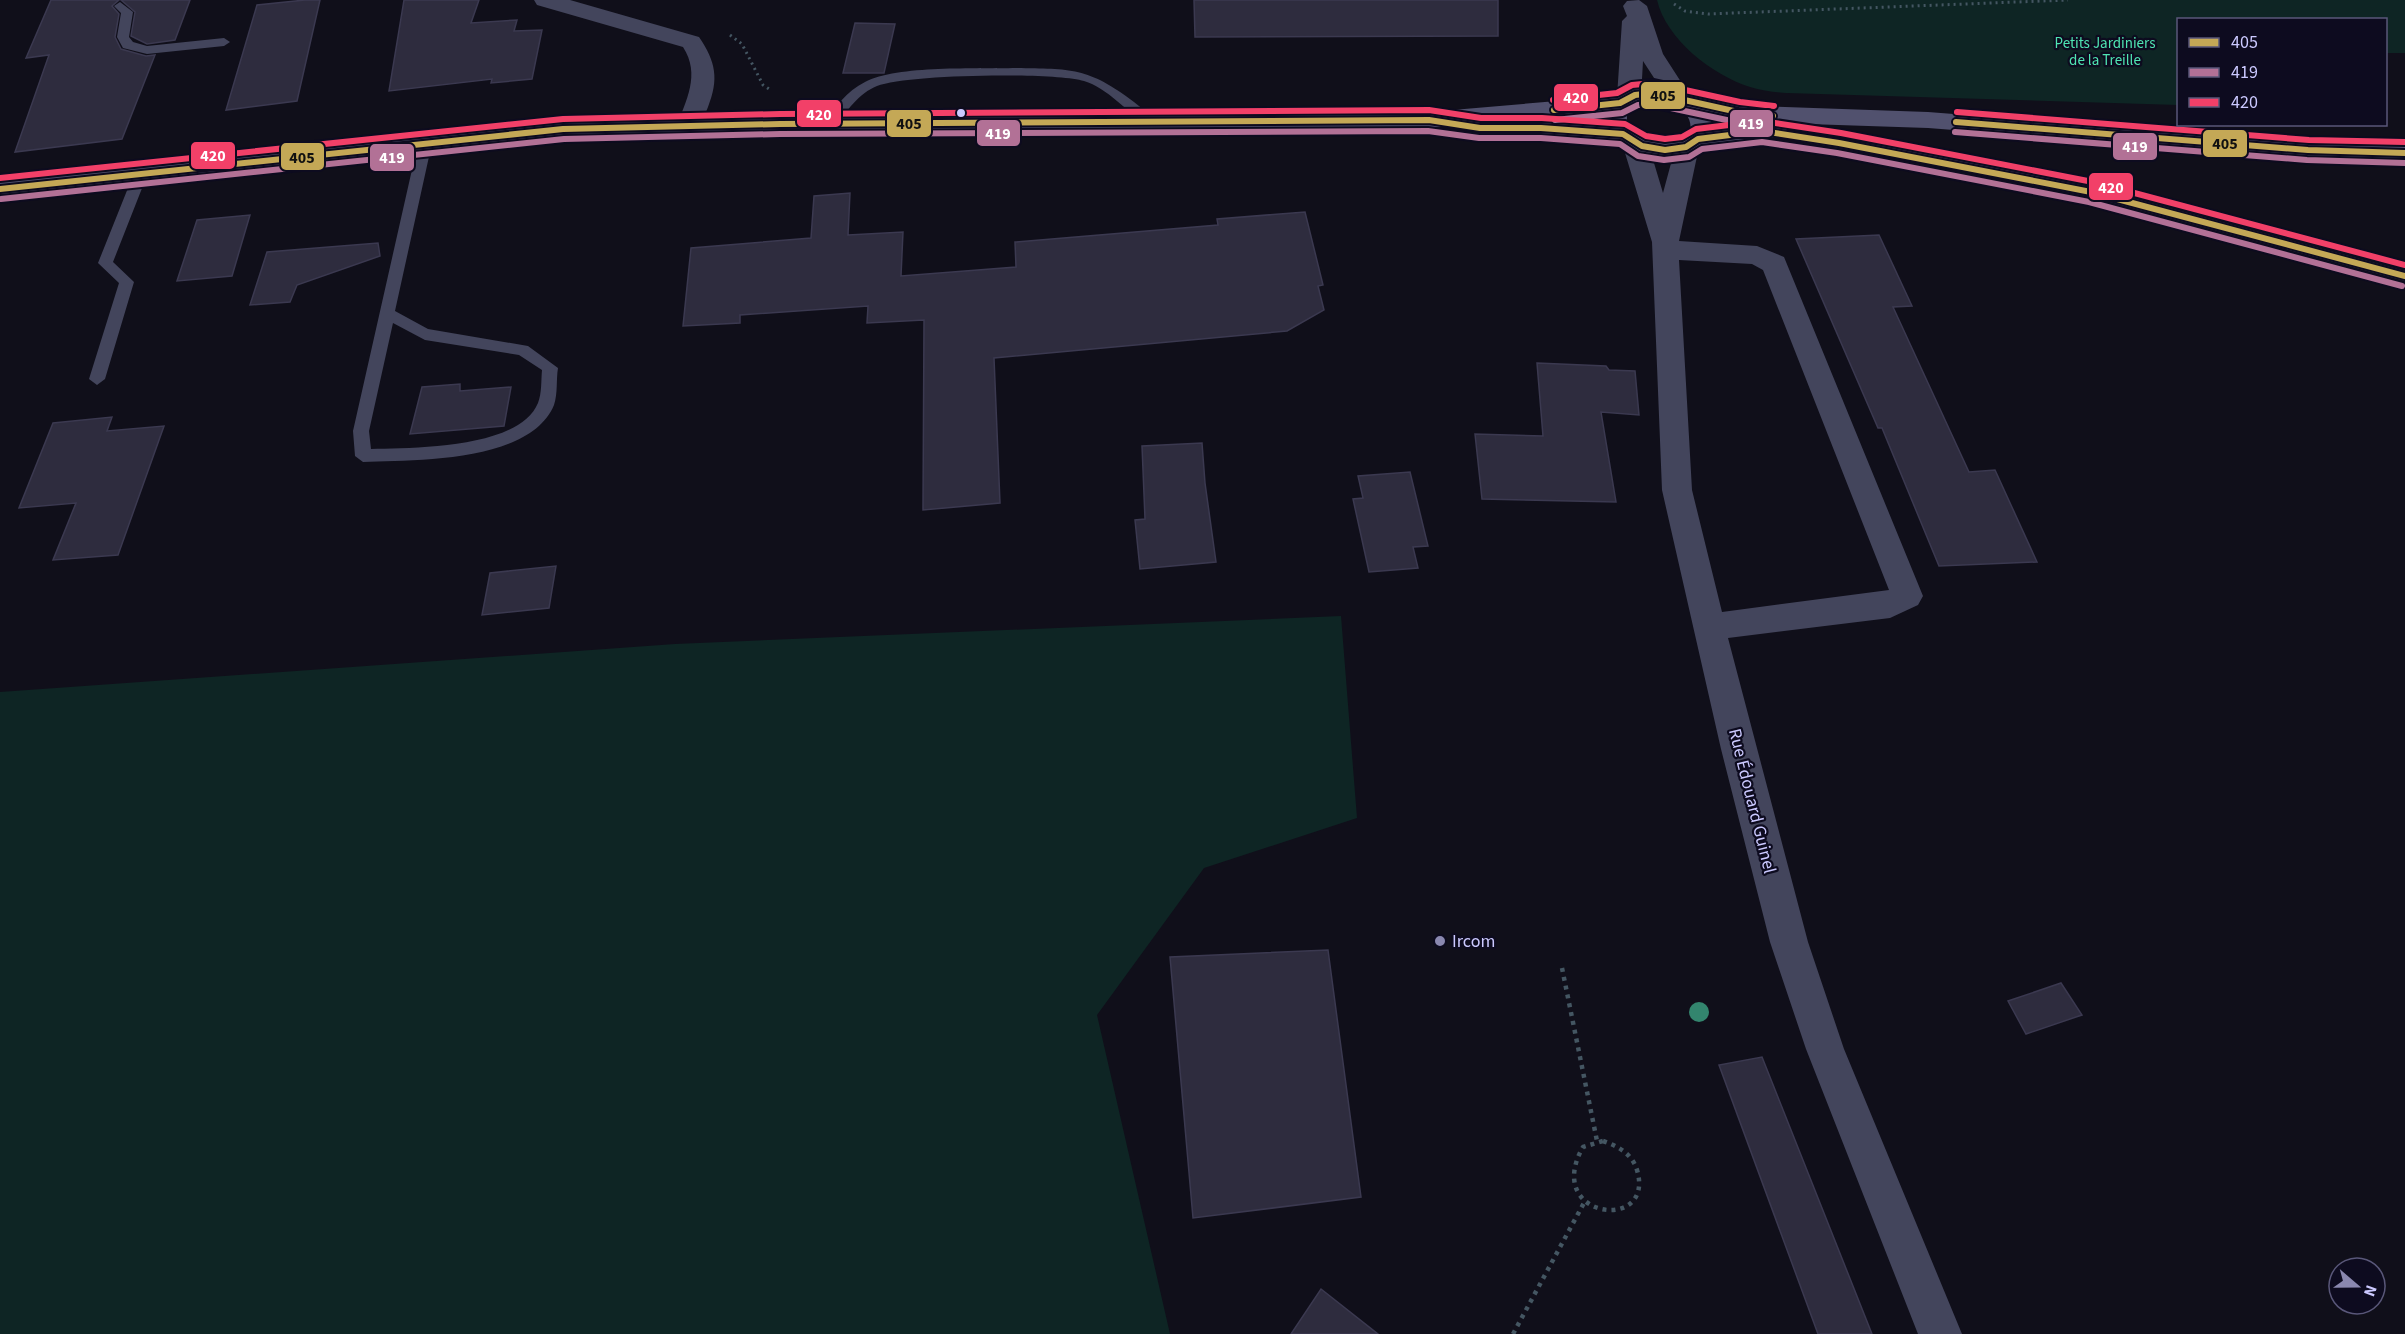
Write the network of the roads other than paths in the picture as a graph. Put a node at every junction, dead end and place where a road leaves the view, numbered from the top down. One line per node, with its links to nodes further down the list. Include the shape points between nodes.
1 (545, 0): 10 (street, via 692,42 706,66)
2 (1635, 3): 5 (street); 6 (street, via 1652,54)
3 (120, 6): 4 (lane, via 127,12 123,37 128,45 147,50)
4 (224, 42)
5 (1624, 100): 6 (main road, via 1653,93); 7 (main road); 12 (main road, via 1614,118)
6 (1682, 100): 14 (main road, via 1699,112 1704,122 1704,131); 15 (main road, via 1755,114 1928,120 2296,149)
7 (1429, 120): 8 (main road); 12 (main road, via 1480,128)
8 (1152, 123): 9 (main road); 9 (lane, via 1089,77 1025,72 916,75 873,82 850,98)
9 (830, 124): 10 (main road)
10 (688, 128): 13 (main road, via 563,129)
11 (1762, 131): 14 (main road); 16 (main road, via 1943,131); 20 (lane, via 1908,155 2091,192)
12 (1629, 138): 14 (main road, via 1658,149); 19 (street, Rue Édouard Guinel)
13 (425, 143): 17 (main road); 21 (lane)
14 (1692, 143): 19 (street, Rue Édouard Guinel, via 1676,184)
15 (2405, 153)
16 (2405, 172)
17 (141, 173): 18 (main road); 22 (lane, via 105,263 127,282)
18 (2, 190)
19 (1665, 247): 23 (street, Rue Édouard Guinel, via 1677,490); 23 (street, via 1757,255 1774,264 1907,596 1890,604)
20 (2405, 276)
21 (386, 313): 21 (lane, via 361,431 363,456 456,451 519,434 545,407 550,368 523,350 426,334)
22 (97, 379)
23 (1711, 627): 24 (street, Rue Édouard Guinel, via 1738,749 1789,942 1825,1049)
24 (1940, 1334)

